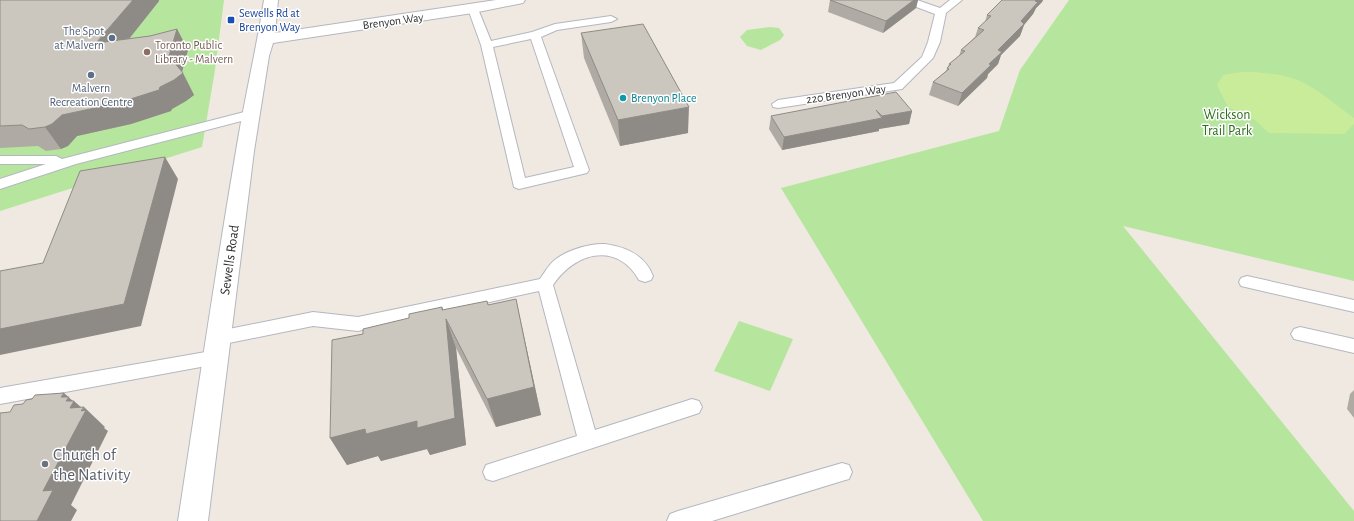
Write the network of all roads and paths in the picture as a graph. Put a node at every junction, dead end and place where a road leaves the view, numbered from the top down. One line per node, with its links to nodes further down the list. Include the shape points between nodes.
1 (271, 0): 9 (street, Sewells Road)
2 (518, 0): 5 (street, Brenyon Way)
3 (907, 0): 6 (lane)
4 (957, 0): 6 (lane)
5 (473, 9): 9 (street, Brenyon Way); 10 (lane)
6 (941, 12): 11 (lane, 220 Brenyon Way, via 934,42 927,58 898,86)
7 (611, 19): 8 (lane, via 555,27)
8 (535, 35): 10 (lane); 10 (lane, via 582,170 518,184)
9 (266, 39): 12 (street, Sewells Road)
10 (487, 45)
11 (778, 104)
12 (252, 114): 14 (lane); 22 (street, Sewells Road)
13 (0, 160): 14 (lane)
14 (71, 161): 15 (lane)
15 (0, 184)
16 (645, 276): 18 (lane, via 645,272 633,259 604,249 578,255 562,263)
17 (1247, 282): 19 (lane)
18 (545, 284): 22 (lane, via 358,324 313,319); 25 (lane)
19 (1354, 306)
20 (1300, 334): 21 (lane)
21 (1354, 346)
22 (218, 348): 23 (lane); 28 (street, Sewells Road)
23 (0, 396)
24 (692, 408): 25 (lane)
25 (588, 441): 26 (lane)
26 (493, 472)
27 (842, 472): 29 (lane)
28 (193, 521)
29 (678, 521)

